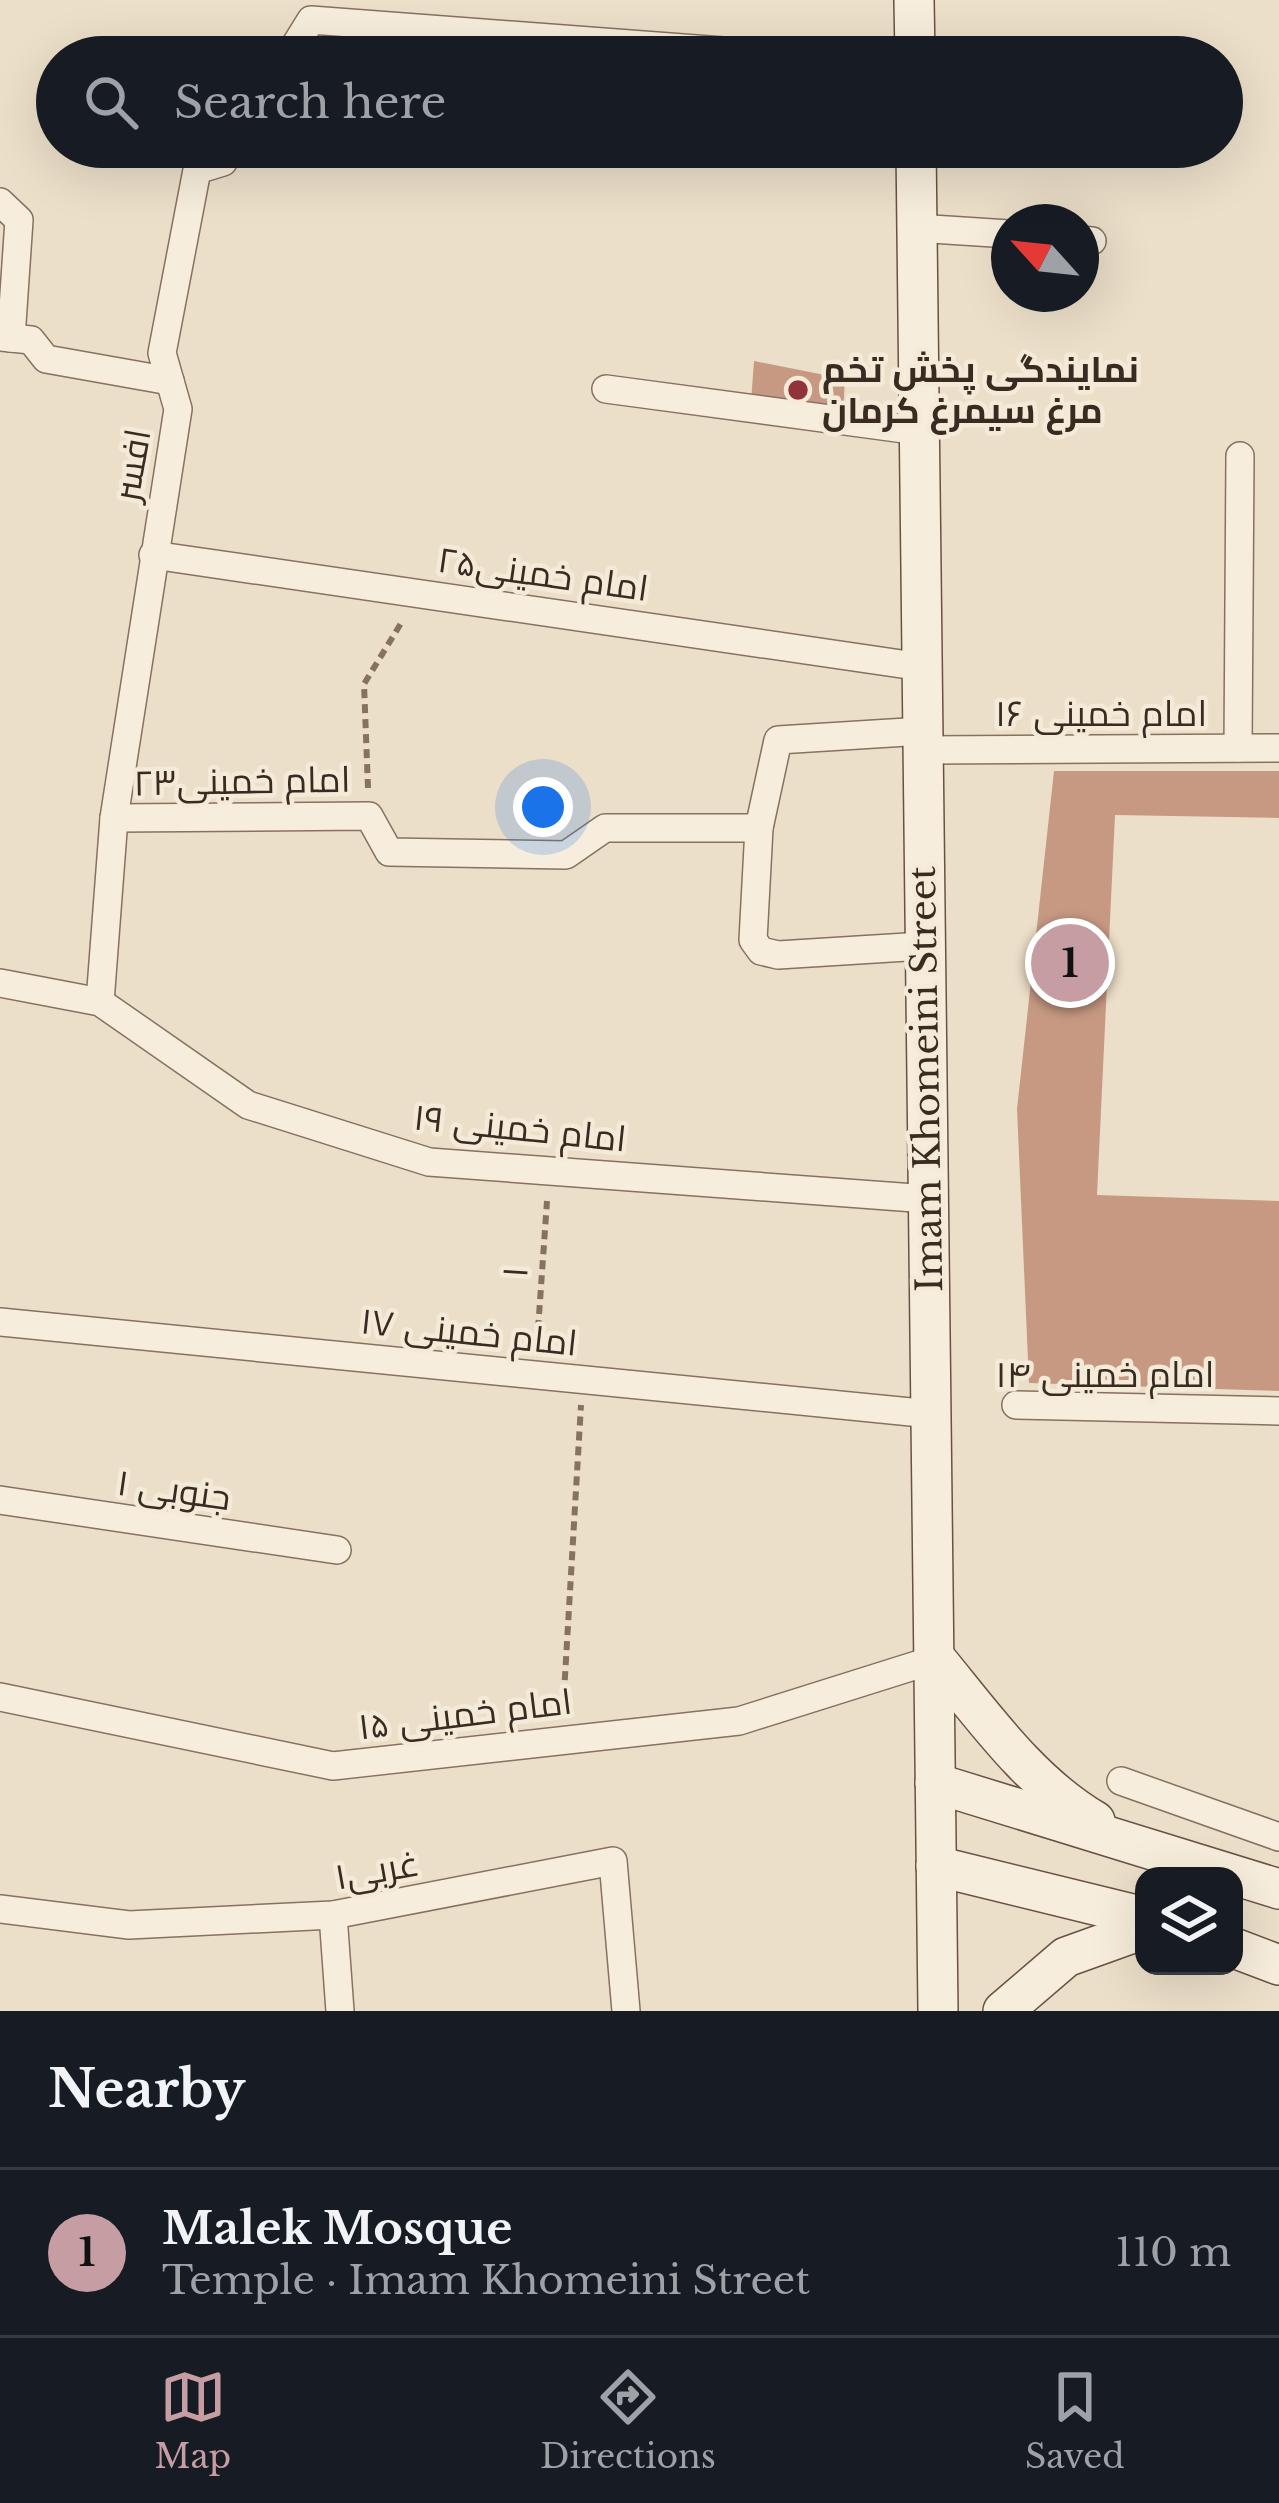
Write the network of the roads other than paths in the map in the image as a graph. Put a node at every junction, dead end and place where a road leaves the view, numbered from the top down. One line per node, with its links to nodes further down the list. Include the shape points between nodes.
1 (914, 0): 4 (main road)
2 (301, 36): 3 (street, via 311,20)
3 (524, 36)
4 (915, 36)
5 (204, 168): 11 (street, افسر, via 162,353)
6 (916, 168): 8 (main road, Imam Khomeini Street)
7 (0, 202): 10 (street, via 19,220)
8 (916, 228): 9 (street); 13 (main road, Imam Khomeini Street)
9 (991, 234)
10 (5, 338): 11 (street, via 32,340 46,359)
11 (170, 381): 15 (street, افسر, via 178,409)
12 (606, 389): 13 (street)
13 (919, 431): 16 (main road, Imam Khomeini Street)
14 (1240, 456): 18 (street)
15 (153, 555): 16 (street, امام خمینی۲۵); 20 (street, افسر)
16 (922, 667): 17 (main road, Imam Khomeini Street)
17 (923, 740): 18 (street, امام خمینی ۱۶); 21 (street, امام خمینی ۱۶, via 778,740); 22 (main road, Imam Khomeini Street)
18 (1238, 748): 19 (street, امام خمینی ۱۶)
19 (1279, 748)
20 (114, 818): 21 (street, امام خمینی۲۳, via 369,815 389,852 566,855 604,828); 24 (street, افسر)
21 (758, 828): 22 (street, via 753,940 761,951)
22 (922, 946): 25 (main road, Imam Khomeini Street)
23 (0, 983): 24 (street, امام خمینی ۱۹)
24 (100, 1002): 25 (street, امام خمینی ۱۹, via 248,1105 429,1162)
25 (928, 1199): 29 (main road, Imam Khomeini Street)
26 (0, 1322): 29 (street, امام خمینی ۱۷)
27 (1016, 1405): 28 (street, امام خمینی ۱۴)
28 (1279, 1411)
29 (931, 1414): 32 (main road, Imam Khomeini Street)
30 (0, 1500): 31 (street, ۱ جنوبی)
31 (337, 1550)
32 (936, 1659): 33 (street, امام خمینی ۱۵, via 739,1721 334,1766); 35 (main road, Imam Khomeini Street); 36 (main road, via 1066,1804)
33 (0, 1697)
34 (1121, 1781): 37 (street)
35 (935, 1783): 36 (main road); 38 (main road, Imam Khomeini Street)
36 (1120, 1836): 39 (main road)
37 (1279, 1838)
38 (936, 1866): 44 (main road); 50 (main road, Imam Khomeini Street)
39 (1201, 1867)
40 (1243, 1879): 41 (main road)
41 (1279, 1888)
42 (0, 1910): 43 (street, غربی۱, via 129,1925)
43 (333, 1915): 48 (street); 49 (street, غربی۱, via 613,1861)
44 (1135, 1915)
45 (1135, 1932): 51 (main road, via 1066,1957)
46 (1243, 1951): 47 (main road)
47 (1279, 1965)
48 (340, 2011)
49 (626, 2011)
50 (938, 2011)
51 (1003, 2011)

